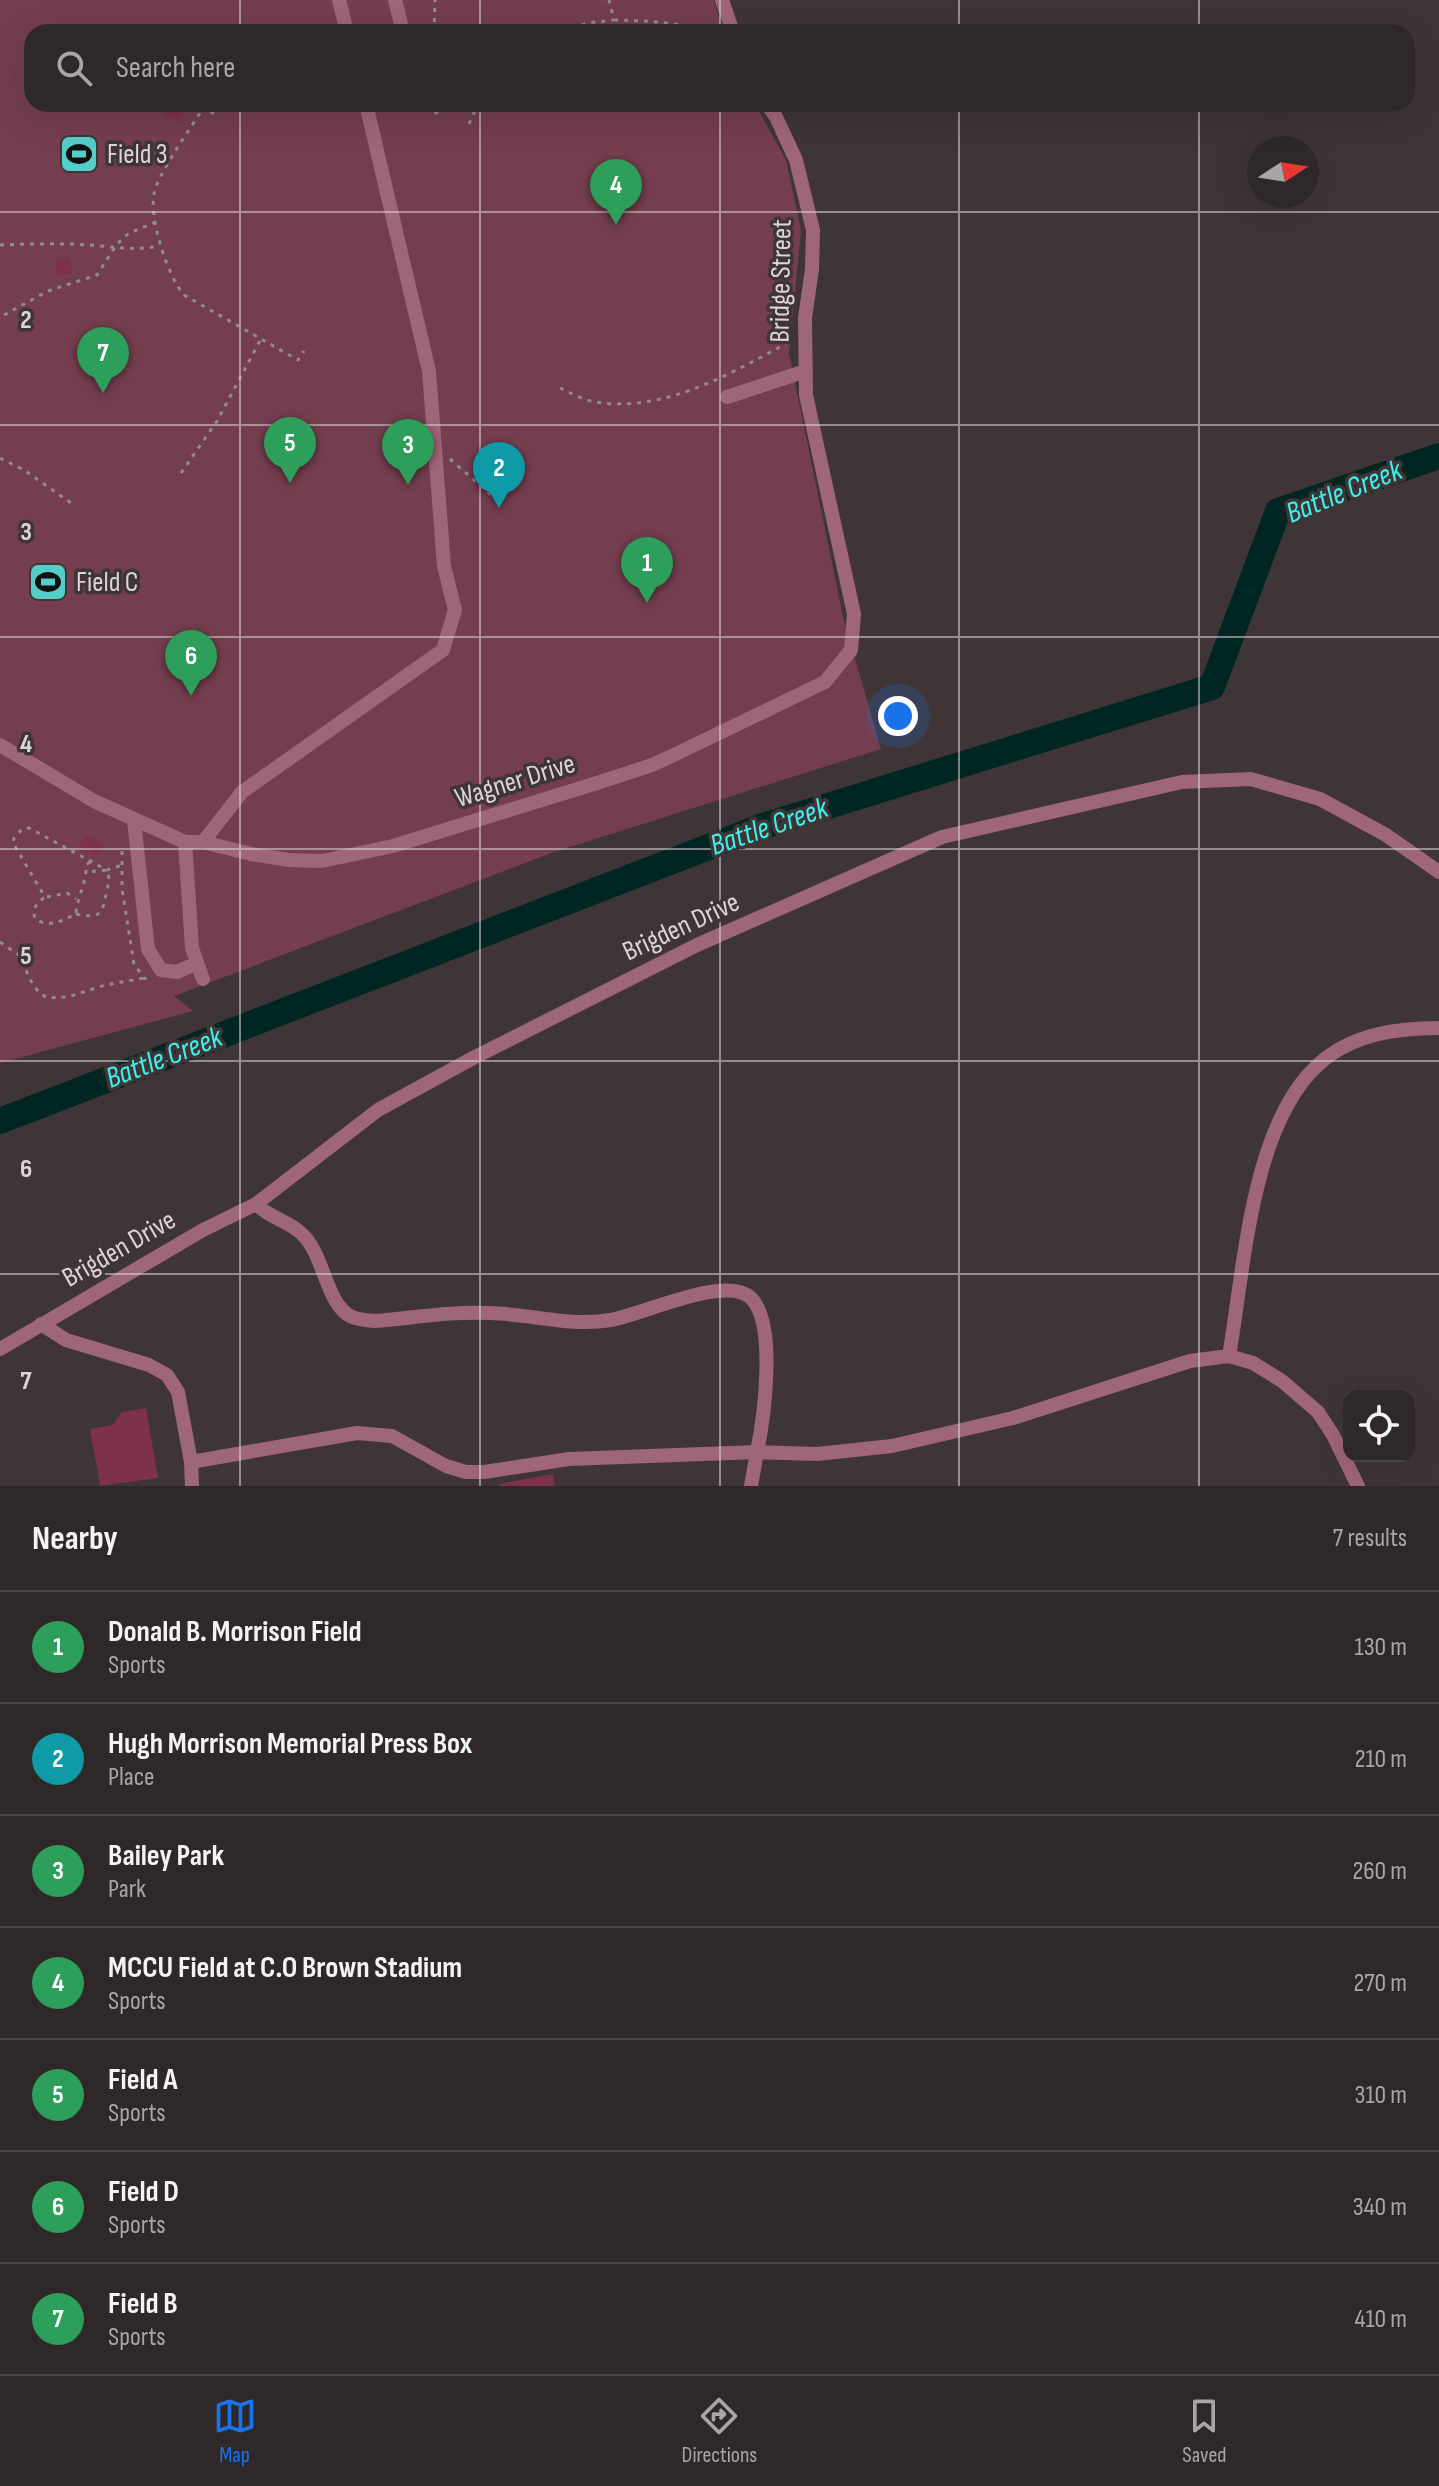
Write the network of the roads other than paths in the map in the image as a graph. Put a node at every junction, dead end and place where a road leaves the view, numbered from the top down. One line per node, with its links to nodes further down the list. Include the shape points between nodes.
1 (339, 0): 4 (street)
2 (395, 0): 5 (street)
3 (722, 0): 6 (street)
4 (345, 24)
5 (401, 24)
6 (730, 24)
7 (368, 112): 15 (street, via 429,371 444,566 455,610 443,650 242,792)
8 (773, 112): 9 (street, Bridge Street, via 796,160 813,230)
9 (806, 371): 10 (street); 11 (street, Bridge Street)
10 (727, 397)
11 (822, 466): 15 (street, Wagner Drive, via 854,614 851,650 825,682 652,765 393,846 322,861 251,854)
12 (0, 745): 13 (street, Wagner Drive)
13 (134, 821): 14 (street, Wagner Drive); 17 (street, via 148,949 161,970 177,972)
14 (185, 842): 15 (street, Wagner Drive); 17 (street)
15 (203, 842)
16 (1439, 872): 20 (street, Brigden Drive, via 1320,799 1251,779 1182,782 942,837 697,945 473,1058 378,1110)
17 (197, 963): 18 (street)
18 (203, 979)
19 (1439, 1028): 23 (street, via 1390,1031 1357,1040 1321,1061 1295,1093 1268,1150 1257,1191)
20 (256, 1204): 21 (street, Brigden Drive); 24 (street, via 306,1238 336,1301 351,1317 364,1320 491,1313 589,1323 715,1289 739,1289 758,1308 763,1323 766,1389)
21 (41, 1324): 22 (street, Brigden Drive); 25 (street, via 66,1340 167,1375 178,1392)
22 (0, 1349)
23 (1229, 1356): 24 (street, via 1190,1361 1013,1418 892,1446 817,1454); 28 (street, via 1282,1381 1318,1412)
24 (757, 1452): 25 (street, via 569,1459 466,1472 392,1436 357,1433); 27 (street)
25 (191, 1462): 26 (street)
26 (192, 1486)
27 (751, 1486)
28 (1358, 1486)

